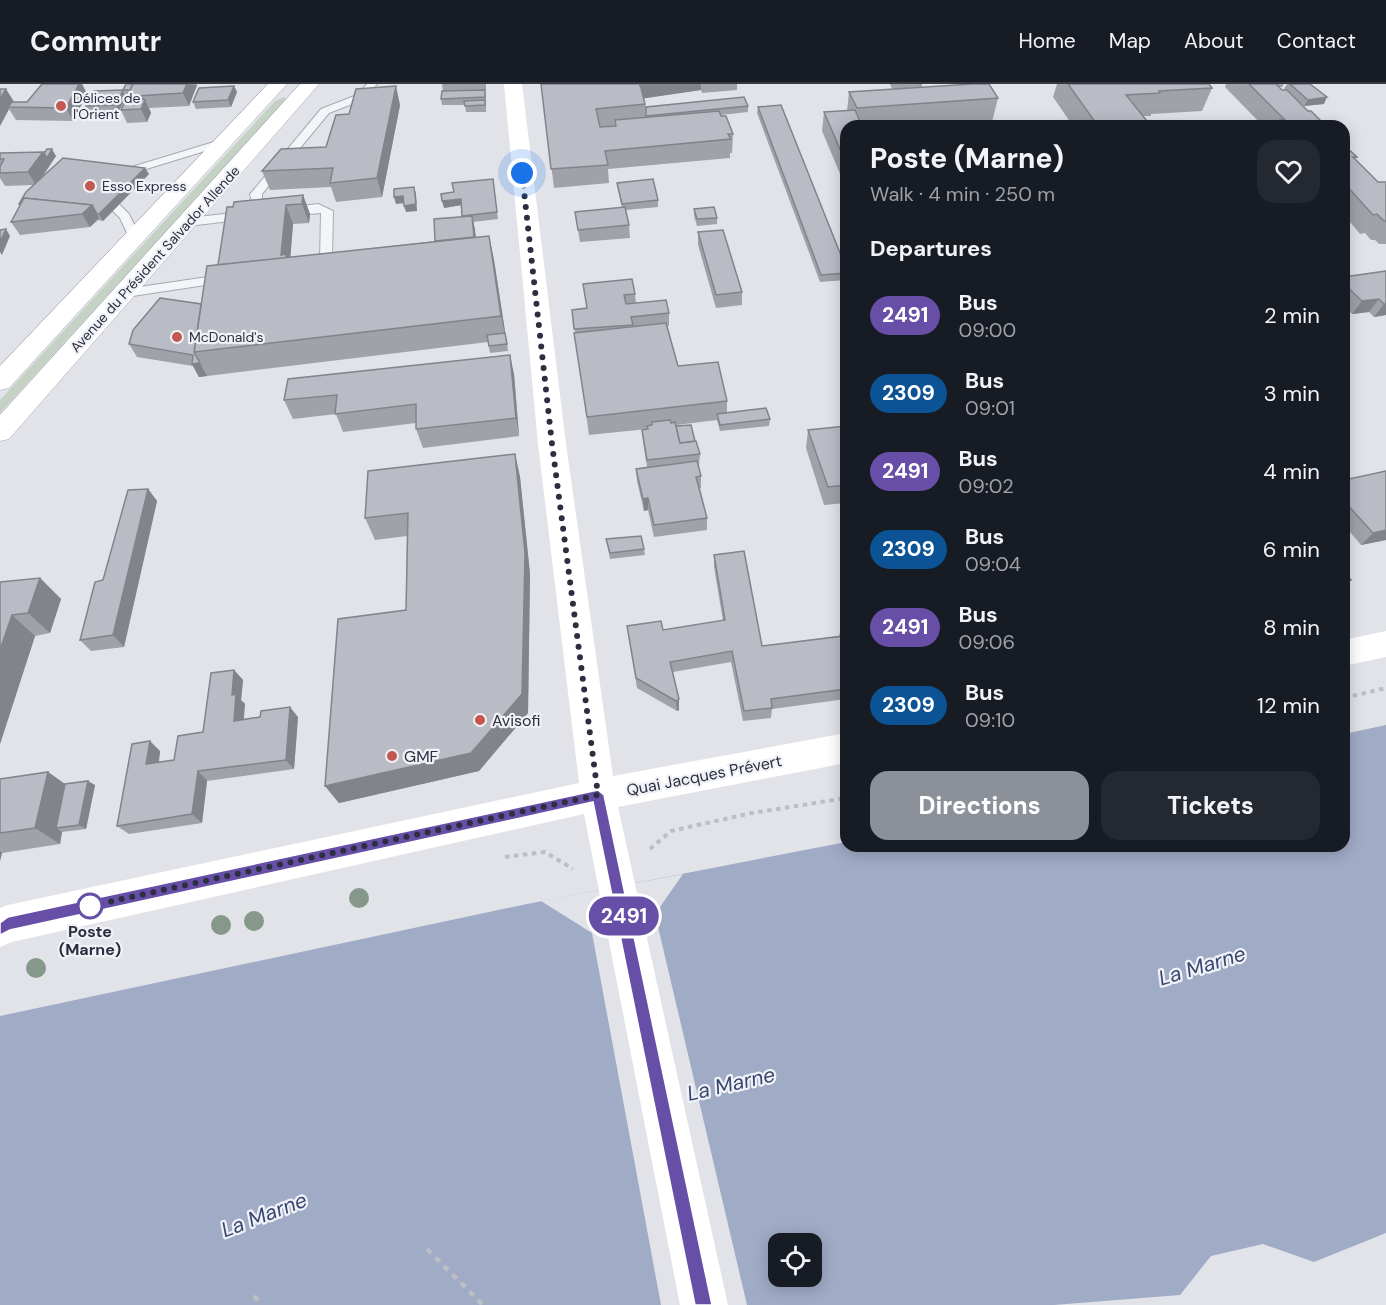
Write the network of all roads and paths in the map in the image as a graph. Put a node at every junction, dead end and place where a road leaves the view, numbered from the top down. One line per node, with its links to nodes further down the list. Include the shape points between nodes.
1 (278, 84): 5 (main road, Avenue du Président Salvador Allende)
2 (310, 84): 7 (main road, Avenue du Président Salvador Allende)
3 (372, 84): 6 (lane, via 361,97 325,111 256,194 257,203)
4 (513, 84): 19 (main road, via 552,444)
5 (227, 141): 8 (main road, Avenue du Président Salvador Allende); 8 (lane, via 126,172 103,195 125,217)
6 (278, 203)
7 (189, 222): 9 (lane, via 325,209 326,261); 11 (main road, Avenue du Président Salvador Allende)
8 (135, 239): 12 (main road, Avenue du Président Salvador Allende)
9 (299, 268)
10 (228, 278): 11 (lane)
11 (126, 293): 13 (main road, Avenue du Président Salvador Allende)
12 (0, 382)
13 (0, 432)
14 (1386, 644): 15 (main road)
15 (1350, 652)
16 (1386, 687): 17 (path)
17 (1350, 696)
18 (840, 749): 19 (main road, Quai Jacques Prévert)
19 (598, 795): 22 (main road, Quai Jacques Prévert); 27 (main road)
20 (840, 799): 21 (path, via 671,831)
21 (650, 849)
22 (3, 925)
23 (427, 1249): 26 (path)
24 (255, 1296): 25 (path)
25 (262, 1305)
26 (483, 1305)
27 (704, 1305)

